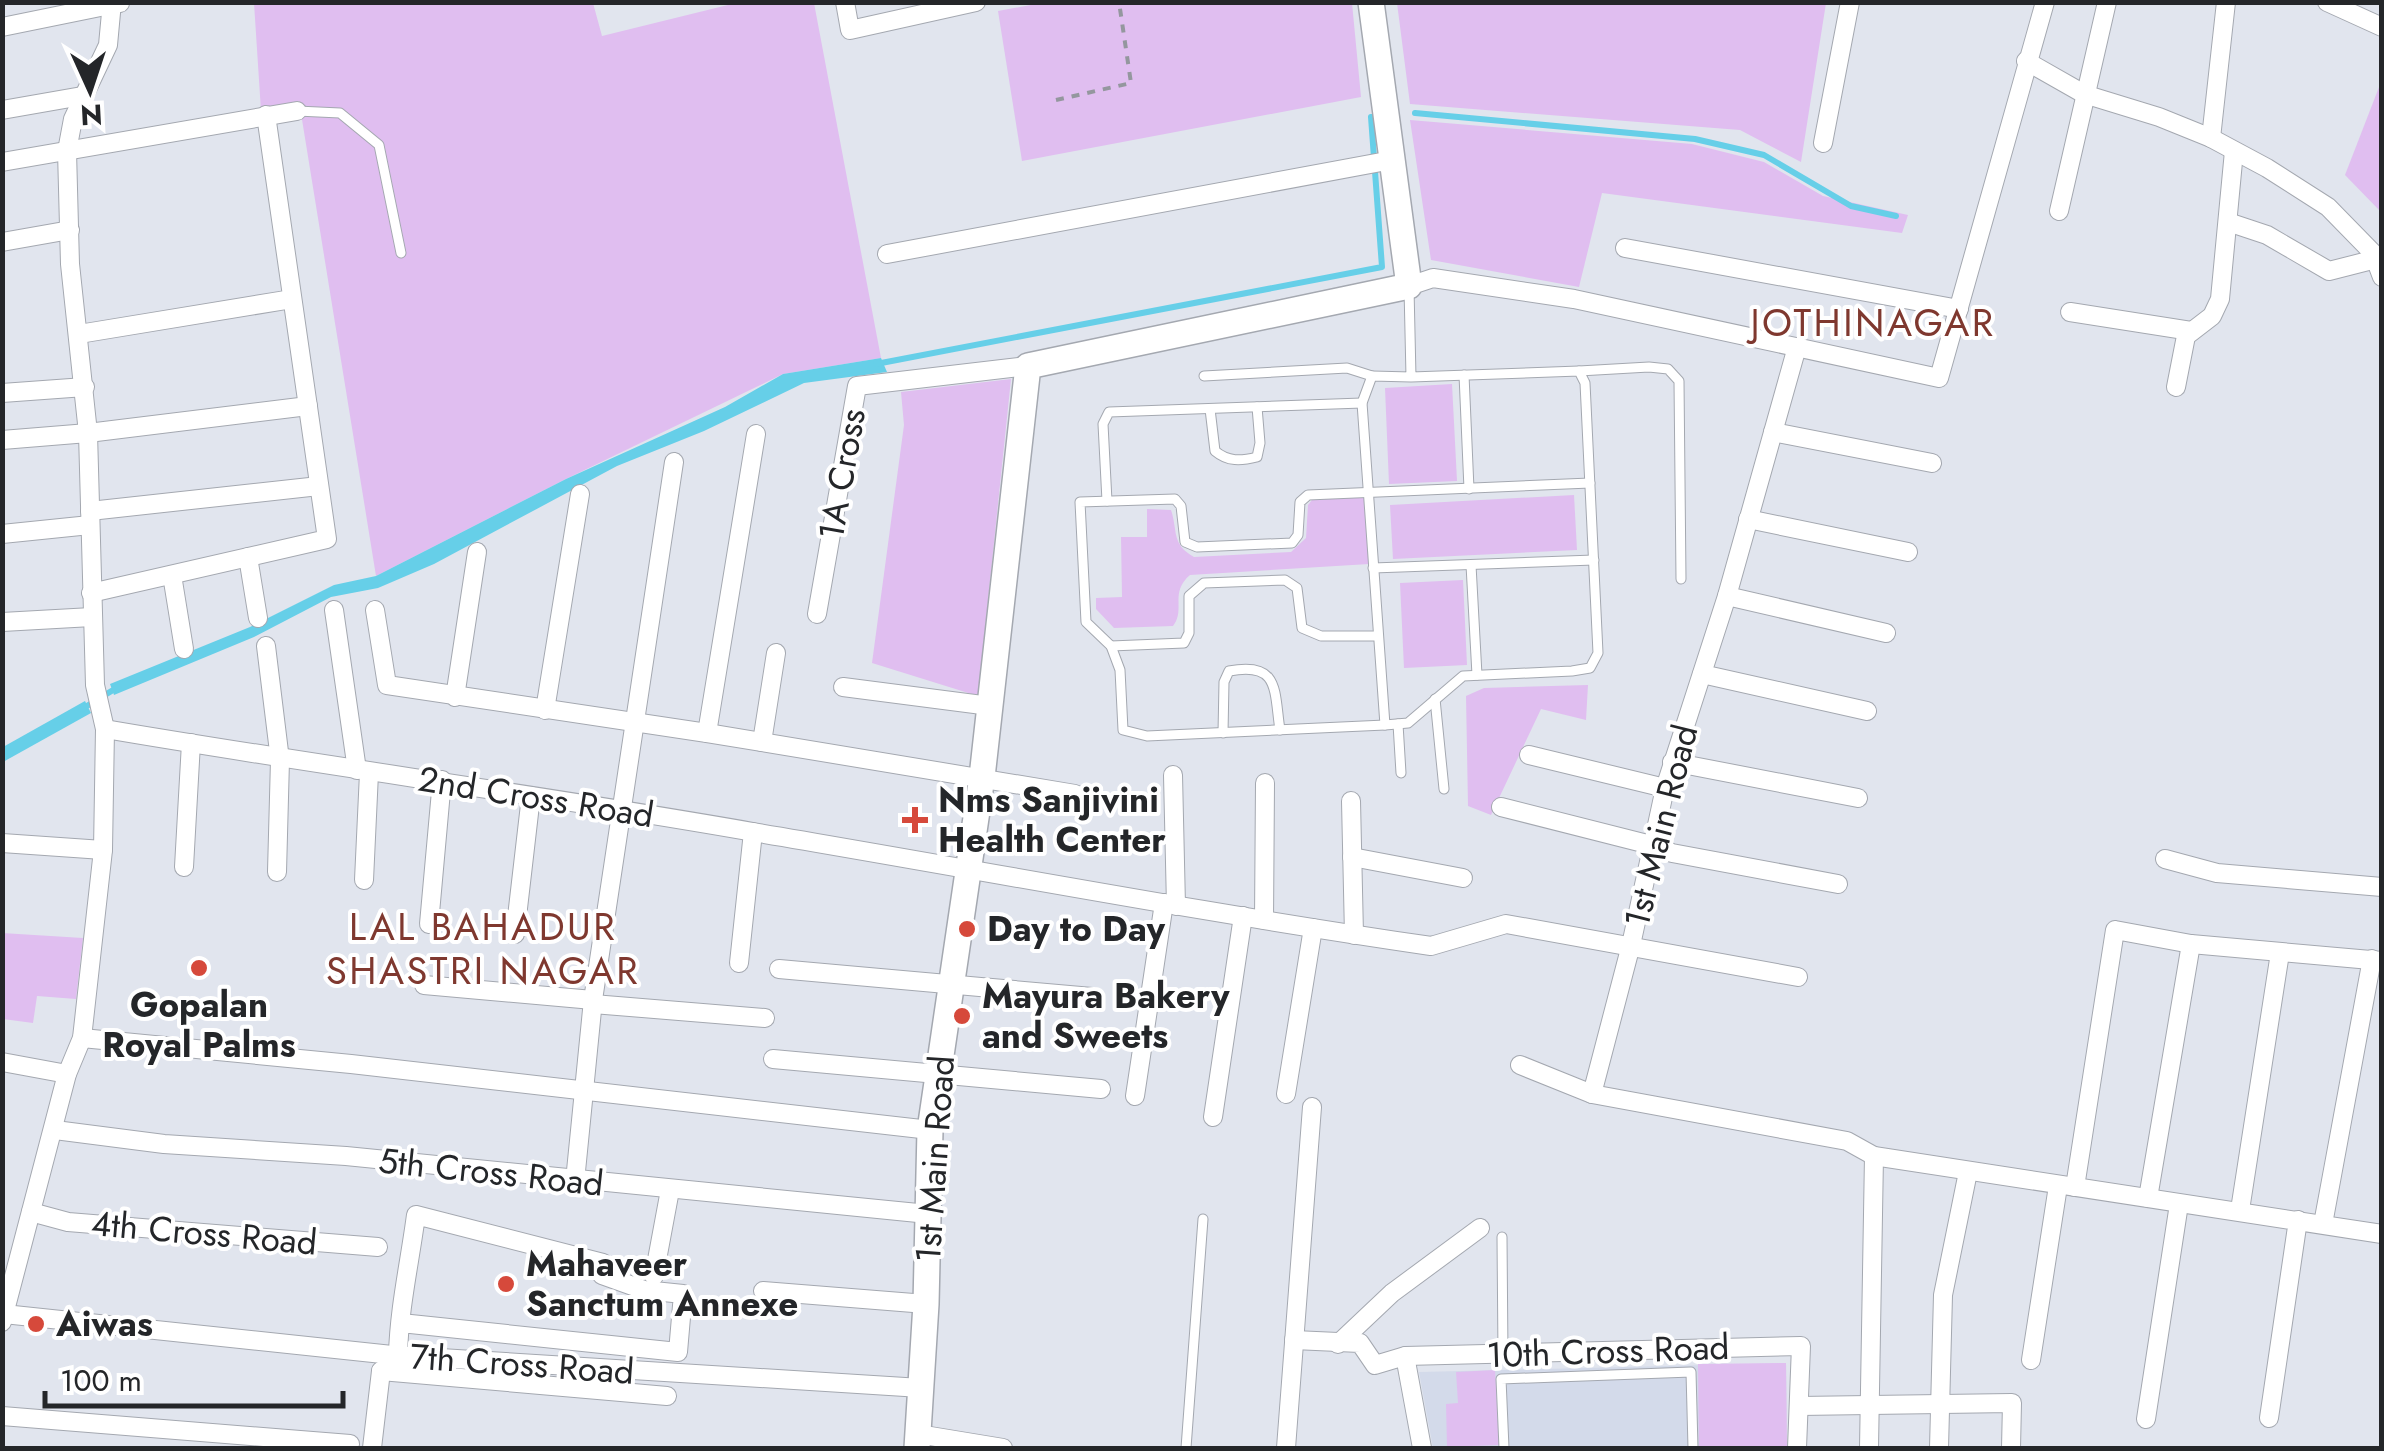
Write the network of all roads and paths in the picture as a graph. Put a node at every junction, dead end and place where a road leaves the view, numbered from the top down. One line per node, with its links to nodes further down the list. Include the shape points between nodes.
1 (845, 2): 2 (street, via 850,30)
2 (976, 2)
3 (1120, 2): 16 (path, via 1131,83)
4 (1371, 2): 24 (street)
5 (1850, 2): 21 (street)
6 (2046, 2): 13 (street)
7 (2107, 2): 14 (street)
8 (2226, 2): 20 (street)
9 (2327, 2): 12 (street)
10 (116, 3): 11 (street); 15 (street, via 108,45)
11 (2, 27)
12 (2382, 27)
13 (2026, 61): 14 (street); 36 (street)
14 (2084, 94): 20 (street); 26 (street)
15 (82, 96): 17 (street); 22 (street)
16 (1056, 100)
17 (2, 110)
18 (296, 111): 19 (street); 31 (lane, via 340,113 379,145)
19 (266, 116): 22 (street); 35 (street)
20 (2211, 138): 23 (street)
21 (1823, 143)
22 (67, 150): 25 (street); 28 (street)
23 (2234, 151): 27 (street); 33 (street, via 2328,207 2373,252)
24 (1392, 160): 32 (street); 34 (street)
25 (2, 162)
26 (2059, 211)
27 (2228, 222): 33 (street, via 2267,235 2329,271); 38 (street, via 2217,308)
28 (70, 230): 29 (street); 39 (street)
29 (2, 242)
30 (1625, 248): 36 (street)
31 (401, 253)
32 (886, 254)
33 (2378, 268)
34 (1408, 286): 40 (street, via 1432,278 1574,299); 41 (street); 46 (lane)
35 (292, 299): 39 (street); 51 (street)
36 (1959, 310): 40 (street, via 1939,378)
37 (2070, 312): 38 (street)
38 (2191, 331): 48 (street)
39 (79, 334): 47 (street)
40 (1797, 347): 54 (street, 1st Main Road)
41 (1028, 366): 81 (street, 1A Cross, via 857,386); 96 (street, 1st Main Road)
42 (1580, 371): 43 (lane); 60 (lane); 76 (lane, via 1649,367 1668,369 1679,381)
43 (1464, 375): 46 (lane); 62 (lane)
44 (1204, 376): 45 (lane, via 1347,368)
45 (1372, 376): 46 (lane); 50 (lane)
46 (1411, 376)
47 (85, 387): 49 (street); 55 (street)
48 (2176, 387)
49 (2, 393)
50 (1362, 404): 52 (lane); 64 (lane)
51 (308, 406): 55 (street); 61 (street)
52 (1258, 407): 53 (lane); 53 (lane, via 1258,458 1243,460 1215,451)
53 (1210, 409): 65 (lane, via 1109,412)
54 (1773, 432): 59 (street); 67 (street, 1st Main Road)
55 (88, 434): 57 (street); 66 (street)
56 (756, 434): 104 (street)
57 (2, 440)
58 (674, 462): 99 (street)
59 (1932, 464)
60 (1590, 484): 62 (lane); 72 (lane)
61 (319, 486): 66 (street); 71 (street, via 327,539)
62 (1470, 489): 64 (lane)
63 (580, 494): 97 (street)
64 (1368, 494): 65 (lane, via 1308,495 1300,502 1292,543 1197,547 1185,542 1175,499); 74 (lane)
65 (1106, 501): 88 (lane, via 1080,502 1086,622)
66 (90, 518): 68 (street); 77 (street)
67 (1748, 520): 70 (street); 78 (street, 1st Main Road)
68 (2, 534)
69 (478, 552): 94 (street)
70 (1908, 552)
71 (248, 557): 75 (street); 83 (street)
72 (1594, 560): 73 (lane); 92 (lane, via 1598,653 1590,668)
73 (1471, 565): 74 (lane); 92 (lane)
74 (1374, 568): 86 (lane)
75 (172, 575): 77 (street); 89 (street)
76 (1681, 579)
77 (91, 594): 82 (street)
78 (1727, 596): 85 (street); 91 (street, 1st Main Road)
79 (334, 610): 111 (street)
80 (375, 610): 94 (street, via 387,685)
81 (817, 614)
82 (92, 617): 84 (street); 102 (street)
83 (258, 618)
84 (2, 622)
85 (1886, 633)
86 (1378, 636): 88 (lane, via 1321,636 1302,628 1296,588 1285,580 1204,583 1189,596 1184,642); 101 (lane)
87 (266, 646): 109 (street)
88 (1111, 646): 105 (lane, via 1120,670 1123,730 1147,736)
89 (184, 649)
90 (776, 654): 106 (street)
91 (1702, 674): 98 (street); 110 (street, 1st Main Road)
92 (1477, 675): 95 (lane, via 1464,676)
93 (843, 687): 96 (street)
94 (456, 697): 97 (street)
95 (1435, 699): 100 (lane); 118 (lane)
96 (990, 706): 114 (street, 1st Main Road)
97 (545, 710): 99 (street)
98 (1868, 712)
99 (637, 723): 104 (street); 124 (street)
100 (1398, 724): 101 (lane); 112 (lane)
101 (1384, 725): 103 (lane)
102 (104, 729): 107 (street, 2nd Cross Road); 128 (street)
103 (1280, 730): 105 (lane); 105 (lane, via 1274,688 1252,666 1230,671 1224,682)
104 (706, 733): 106 (street)
105 (1223, 733)
106 (762, 742): 114 (street)
107 (191, 744): 109 (street, 2nd Cross Road); 131 (street)
108 (1530, 756): 117 (street)
109 (280, 760): 111 (street, 2nd Cross Road); 133 (street)
110 (1672, 762): 117 (street, 1st Main Road); 121 (street)
111 (363, 772): 115 (street, 2nd Cross Road); 135 (street)
112 (1401, 773)
113 (1173, 775): 138 (street)
114 (982, 776): 119 (street); 132 (street, 1st Main Road)
115 (442, 780): 120 (street, 2nd Cross Road); 141 (street)
116 (1265, 783): 140 (street)
117 (1665, 788): 127 (street, 1st Main Road)
118 (1444, 789)
119 (1075, 794)
120 (532, 796): 124 (street, 2nd Cross Road); 143 (street)
121 (1858, 798)
122 (1350, 801): 129 (street)
123 (1501, 808): 127 (street)
124 (622, 811): 125 (street, 2nd Cross Road); 155 (street)
125 (753, 832): 132 (street, 2nd Cross Road); 149 (street)
126 (2, 842): 128 (street)
127 (1655, 846): 136 (street); 146 (street, 1st Main Road)
128 (103, 850): 157 (street)
129 (1352, 857): 134 (street); 144 (street)
130 (2165, 859): 137 (street, via 2216,874)
131 (184, 867)
132 (966, 871): 138 (street, 1st Main Road); 152 (street, 1st Main Road)
133 (276, 872)
134 (1463, 878)
135 (364, 880)
136 (1838, 884)
137 (2382, 887)
138 (1170, 905): 139 (street, 1st Main Road); 167 (street)
139 (1242, 916): 140 (street, 1st Main Road); 169 (street)
140 (1264, 920): 142 (street, 1st Main Road)
141 (429, 924)
142 (1314, 928): 144 (street, 1st Main Road); 165 (street)
143 (514, 934)
144 (1354, 935): 146 (street, 1st Main Road, via 1431,946 1506,924)
145 (2191, 944): 147 (street); 175 (street, via 2115,930); 177 (street)
146 (1632, 946): 151 (street); 166 (street)
147 (2280, 954): 148 (street); 179 (street)
148 (2377, 960): 184 (street)
149 (738, 963)
150 (779, 969): 152 (street)
151 (1798, 977)
152 (950, 984): 154 (street); 161 (street, 1st Main Road)
153 (424, 986): 155 (street)
154 (1092, 997)
155 (593, 1002): 156 (street); 164 (street)
156 (765, 1018)
157 (82, 1038): 162 (street); 164 (street)
158 (772, 1059): 161 (street)
159 (2, 1062): 162 (street)
160 (1520, 1065): 166 (street)
161 (938, 1072): 163 (street); 171 (street, 1st Main Road)
162 (67, 1074): 170 (street)
163 (1101, 1089)
164 (584, 1091): 171 (street); 174 (street)
165 (1286, 1094)
166 (1592, 1094): 172 (street, via 1847,1141)
167 (1135, 1096)
168 (1312, 1107): 195 (street)
169 (1214, 1117)
170 (55, 1130): 174 (street, 5th Cross Road); 180 (street)
171 (930, 1130): 181 (street, 1st Main Road)
172 (1874, 1156): 173 (street); 205 (street)
173 (1968, 1172): 175 (street); 204 (street, via 1944,1296)
174 (575, 1181): 176 (street, 5th Cross Road)
175 (2067, 1186): 177 (street); 200 (street)
176 (670, 1190): 181 (street, 5th Cross Road); 189 (street)
177 (2148, 1198): 178 (street)
178 (2179, 1204): 179 (street); 209 (street)
179 (2240, 1210): 183 (street)
180 (31, 1212): 188 (street, 4th Cross Road, via 68,1222); 190 (street)
181 (928, 1214): 192 (street, 1st Main Road)
182 (1203, 1219): 214 (lane)
183 (2298, 1220): 184 (street); 208 (street)
184 (2324, 1224): 186 (street)
185 (1480, 1228): 196 (street)
186 (2382, 1234)
187 (1502, 1238): 197 (lane)
188 (378, 1248)
189 (654, 1276)
190 (7, 1279): 193 (street)
191 (764, 1291): 192 (street)
192 (926, 1304): 202 (street, 1st Main Road)
193 (3, 1318): 198 (street, 7th Cross Road)
194 (401, 1323): 194 (street, via 416,1215 602,1263 602,1275 644,1290 684,1294 678,1352); 198 (street)
195 (1294, 1340): 196 (street); 215 (street)
196 (1338, 1344): 199 (street, 10th Cross Road, via 1360,1344 1374,1365)
197 (1504, 1354): 199 (street, 10th Cross Road); 206 (street, 10th Cross Road, via 1801,1346)
198 (395, 1356): 201 (street); 202 (street, 7th Cross Road)
199 (1405, 1356): 216 (street)
200 (2030, 1360)
201 (381, 1372): 203 (street); 212 (street)
202 (921, 1388): 210 (street, 1st Main Road)
203 (666, 1396)
204 (1940, 1403): 205 (street); 221 (street); 222 (street, via 2012,1403)
205 (1869, 1404): 206 (street); 220 (street)
206 (1798, 1406): 219 (street, 10th Cross Road)
207 (2, 1416): 211 (street)
208 (2269, 1418)
209 (2146, 1419)
210 (918, 1441): 213 (street)
211 (350, 1444)
212 (372, 1448)
213 (1003, 1448)
214 (1186, 1448)
215 (1286, 1448)
216 (1422, 1448)
217 (1504, 1448): 218 (lane, via 1501,1379 1690,1372)
218 (1694, 1448)
219 (1797, 1448)
220 (1868, 1448)
221 (1939, 1448)
222 (2012, 1448)

